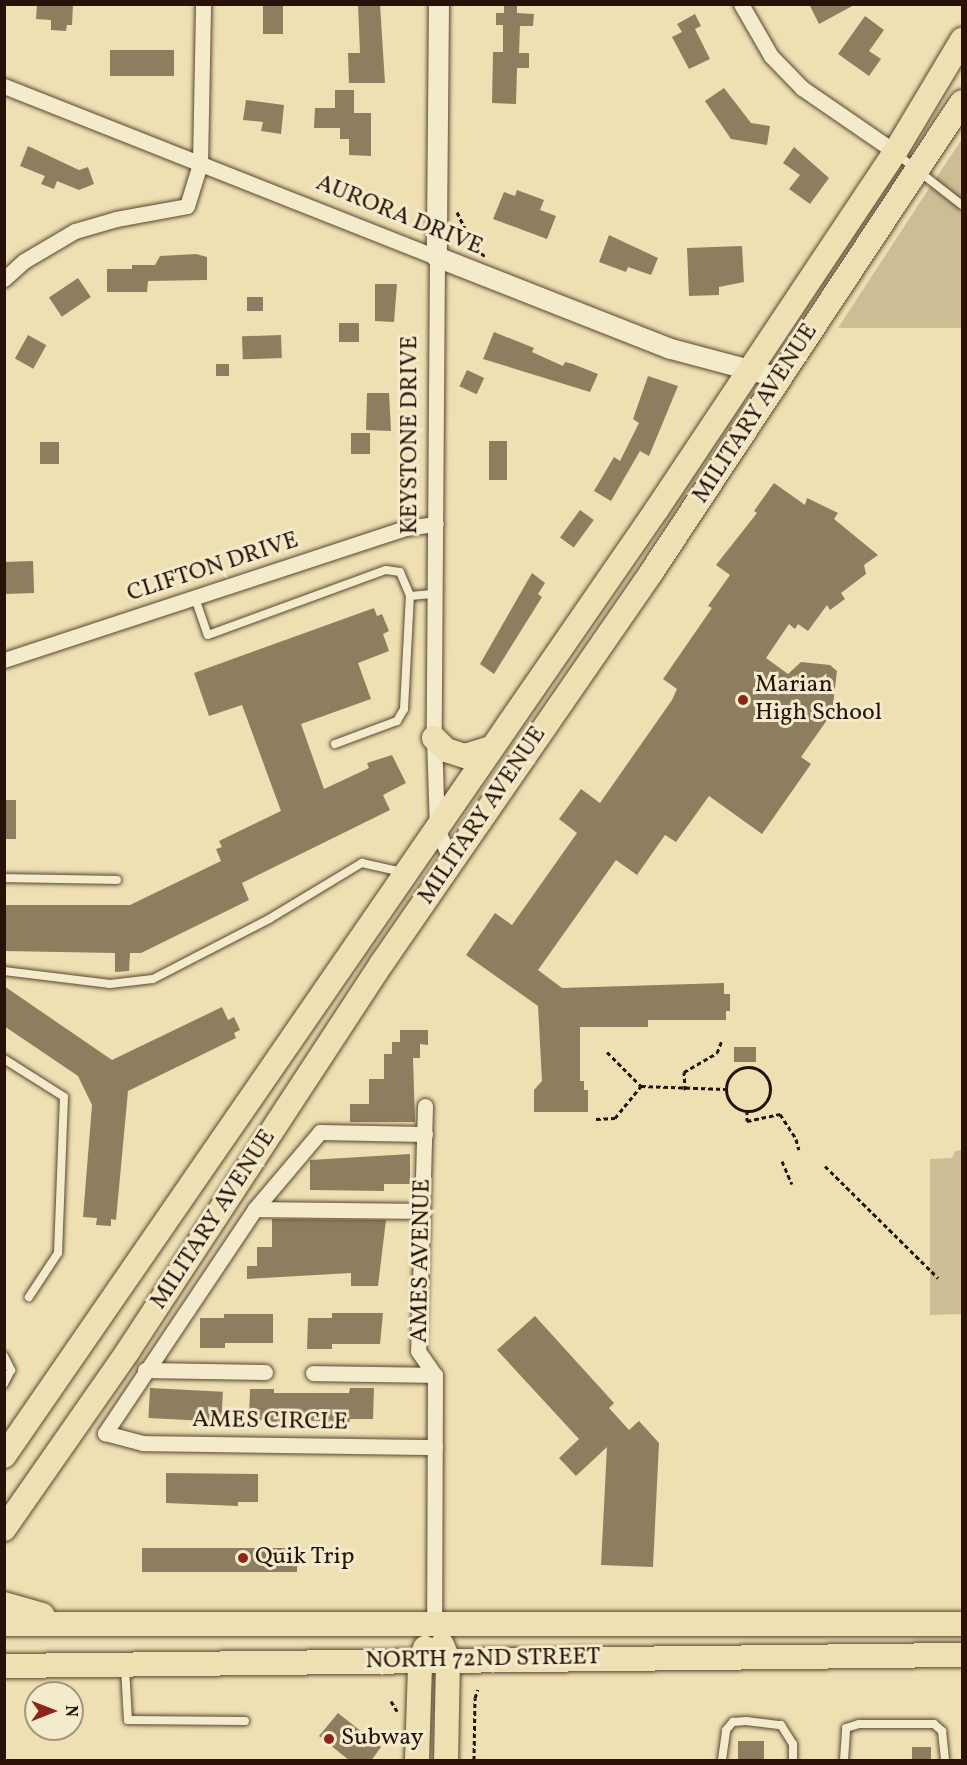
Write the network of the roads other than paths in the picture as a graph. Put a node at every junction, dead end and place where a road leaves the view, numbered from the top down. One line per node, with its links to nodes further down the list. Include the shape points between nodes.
1 (203, 4): 8 (street)
2 (439, 4): 11 (street, KEYSTONE DRIVE)
3 (741, 4): 7 (street, via 758,37 795,82)
4 (963, 40): 7 (main road, MILITARY AVENUE)
5 (4, 86): 8 (street, AURORA DRIVE)
6 (963, 102): 9 (main road, MILITARY AVENUE)
7 (895, 152): 9 (lane); 13 (main road, MILITARY AVENUE)
8 (200, 164): 11 (street, AURORA DRIVE); 12 (street, via 188,206 75,231 24,261)
9 (918, 170): 10 (lane); 14 (main road, MILITARY AVENUE)
10 (963, 205)
11 (437, 257): 13 (street, AURORA DRIVE, via 660,345); 15 (street, KEYSTONE DRIVE)
12 (4, 279)
13 (747, 372): 14 (street, AURORA DRIVE); 22 (main road, MILITARY AVENUE)
14 (780, 378): 24 (main road, MILITARY AVENUE)
15 (436, 524): 16 (street, KEYSTONE DRIVE); 18 (street, CLIFTON DRIVE, via 406,528)
16 (435, 594): 17 (lane); 20 (street, KEYSTONE DRIVE)
17 (410, 596): 18 (lane, via 400,572 386,570 208,635); 21 (lane, via 404,709 397,721)
18 (195, 598): 19 (street, CLIFTON DRIVE)
19 (4, 660)
20 (434, 738): 22 (main road, via 446,750 465,756); 23 (street, KEYSTONE DRIVE)
21 (335, 744)
22 (492, 748): 23 (main road, MILITARY AVENUE)
23 (437, 829): 24 (street, KEYSTONE DRIVE); 25 (main road, MILITARY AVENUE)
24 (452, 862): 43 (main road, MILITARY AVENUE, via 135,1341)
25 (406, 874): 28 (lane, via 362,863 269,919 189,957 153,979 110,984); 42 (main road, MILITARY AVENUE)
26 (4, 878): 27 (lane)
27 (117, 880)
28 (4, 972)
29 (4, 1059): 34 (lane, via 64,1097 58,1253)
30 (425, 1106): 31 (street, AMES AVENUE)
31 (425, 1134): 32 (street, via 320,1132); 33 (street, AMES AVENUE)
32 (255, 1209): 33 (street); 36 (street)
33 (420, 1211): 39 (street, AMES AVENUE, via 418,1351)
34 (29, 1297)
35 (4, 1356): 40 (lane, via 11,1370)
36 (145, 1370): 37 (street, AMES CIRCLE); 41 (street, AMES CIRCLE, via 105,1433 143,1443)
37 (265, 1372)
38 (313, 1373): 39 (street, AMES CIRCLE)
39 (435, 1375): 41 (street, AMES AVENUE)
40 (4, 1384)
41 (435, 1447): 48 (street, AMES AVENUE)
42 (4, 1456)
43 (4, 1529)
44 (4, 1604): 47 (main road, via 21,1611)
45 (4, 1624): 47 (main road, NORTH 72ND STREET)
46 (963, 1624): 48 (main road, NORTH 72ND STREET)
47 (98, 1625): 48 (main road, NORTH 72ND STREET)
48 (434, 1626): 50 (main road, AMES AVENUE); 52 (main road, AMES AVENUE)
49 (963, 1655): 50 (main road, NORTH 72ND STREET)
50 (448, 1659): 52 (main road, NORTH 72ND STREET); 56 (main road, AMES AVENUE)
51 (125, 1662): 52 (main road, NORTH 72ND STREET); 53 (main road, NORTH 72ND STREET); 54 (lane, via 128,1720)
52 (420, 1662): 55 (main road, AMES AVENUE)
53 (4, 1666)
54 (245, 1721)
55 (417, 1761)
56 (446, 1761)
57 (722, 1761): 58 (lane, via 726,1730 733,1722 767,1721 781,1725 790,1734)
58 (793, 1761)
59 (844, 1761): 60 (lane, via 846,1728 859,1724 934,1724 942,1731)
60 (945, 1761)

